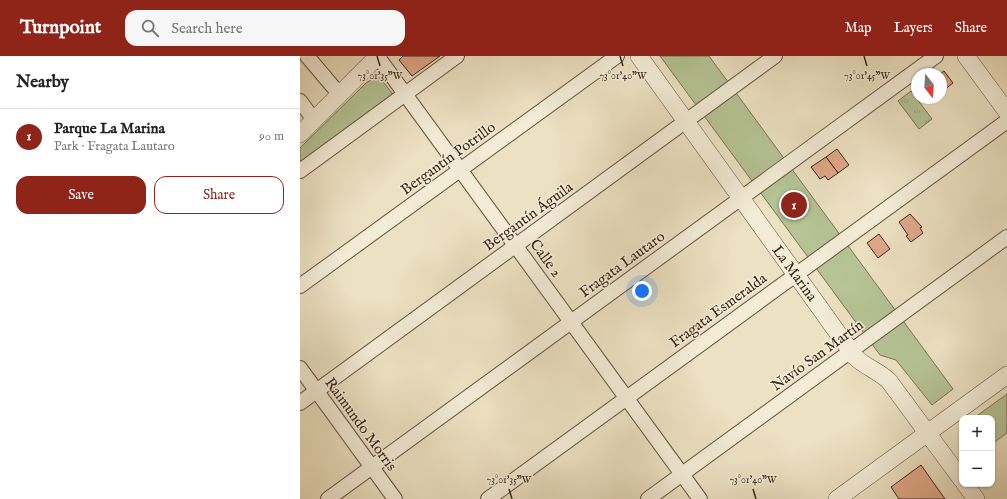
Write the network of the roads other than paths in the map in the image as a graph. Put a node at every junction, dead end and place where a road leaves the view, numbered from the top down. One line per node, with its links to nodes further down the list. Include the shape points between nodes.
1 (307, 56): 10 (street)
2 (378, 56): 9 (street, Calle 2); 10 (street)
3 (458, 56): 9 (street)
4 (616, 56): 17 (street, Bergantín Potrillo)
5 (639, 56): 15 (street, La Marina)
6 (776, 56): 15 (street, Bergantín Águila)
7 (936, 56): 19 (street, Fragata Lautaro)
8 (966, 56): 12 (street)
9 (405, 94): 17 (street, Calle 2); 18 (street)
10 (340, 95): 13 (street)
11 (300, 101): 13 (street)
12 (1007, 112)
13 (314, 120): 16 (street)
14 (1007, 121): 22 (street, Fragata Esmeralda)
15 (686, 122): 19 (street, La Marina); 21 (street, Bergantín Águila)
16 (300, 134)
17 (460, 170): 21 (street, Calle 2); 23 (street, Bergantín Potrillo)
18 (300, 171)
19 (741, 198): 22 (street, La Marina); 24 (street, Fragata Lautaro)
20 (1007, 238): 25 (street, Navío San Martín)
21 (515, 246): 24 (street, Calle 2); 28 (street, Bergantín Águila)
22 (796, 274): 25 (street, La Marina); 29 (street, Fragata Esmeralda)
23 (300, 286)
24 (571, 322): 29 (street, Calle 2); 32 (street, Fragata Lautaro)
25 (851, 351): 31 (street, La Marina, via 863,364 889,381); 33 (street, Navío San Martín)
26 (300, 368): 28 (street, Raimundo Morris)
27 (1007, 375): 31 (street)
28 (317, 391): 30 (street, Bergantín Águila); 32 (street, Raimundo Morris)
29 (626, 398): 33 (street, Calle 2); 38 (street, Fragata Esmeralda)
30 (300, 403)
31 (928, 433): 34 (street, La Marina); 41 (street)
32 (372, 467): 36 (street, Fragata Lautaro); 37 (street, Raimundo Morris)
33 (682, 474): 39 (street, Navío San Martín); 40 (street, Calle 2)
34 (959, 476)
35 (967, 487): 42 (street)
36 (328, 499)
37 (395, 499)
38 (488, 499)
39 (648, 499)
40 (700, 499)
41 (837, 499)
42 (976, 499)

